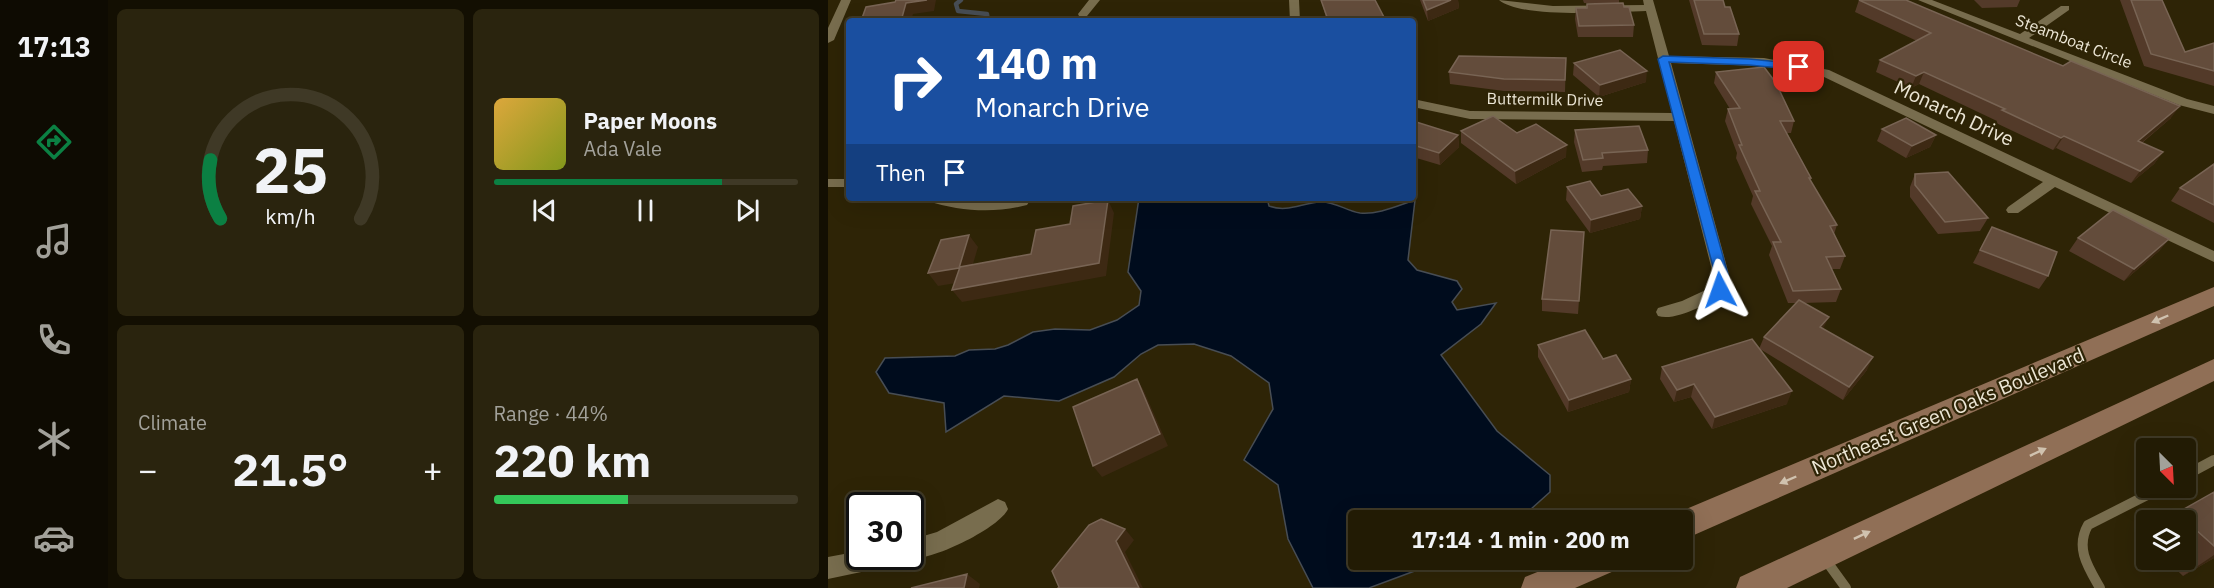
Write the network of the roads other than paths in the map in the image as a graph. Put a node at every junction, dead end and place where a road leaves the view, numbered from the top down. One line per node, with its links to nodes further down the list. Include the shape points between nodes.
1 (846, 0): 11 (street)
2 (1095, 0): 8 (street)
3 (1294, 0): 9 (street)
4 (1504, 0): 6 (street, via 1543,8)
5 (1923, 0): 10 (street, Steamboat Circle)
6 (1649, 4): 12 (street)
7 (2065, 8): 10 (street)
8 (1083, 14)
9 (1295, 18)
10 (2021, 38): 14 (street, Steamboat Circle, via 2183,102)
11 (828, 40)
12 (1663, 59): 15 (street); 16 (street, Monarch Drive, via 1764,63 1826,73)
13 (1416, 104): 15 (street, Buttermilk Drive, via 1470,115)
14 (2214, 110)
15 (1679, 117): 24 (street, via 1722,278 1720,290)
16 (2054, 181): 21 (street); 22 (street, Monarch Drive)
17 (828, 183): 18 (street)
18 (846, 183)
19 (945, 201): 20 (street, via 984,208)
20 (1022, 202)
21 (2013, 210)
22 (2214, 257)
23 (2214, 296): 30 (main road, Northeast Green Oaks Boulevard, one-way to 30)
24 (1664, 312)
25 (2214, 369): 32 (main road, one-way to 25)
26 (2214, 460): 27 (lane)
27 (2196, 470)
28 (2141, 498): 39 (lane, via 2088,525 2082,533 2082,554)
29 (998, 509): 31 (street, via 958,536)
30 (1693, 521)
31 (924, 547)
32 (1822, 554): 37 (main road); 38 (lane)
33 (846, 564): 34 (street)
34 (828, 568)
35 (1579, 570): 36 (main road)
36 (1537, 588)
37 (1752, 588)
38 (1846, 588)
39 (2100, 588)

